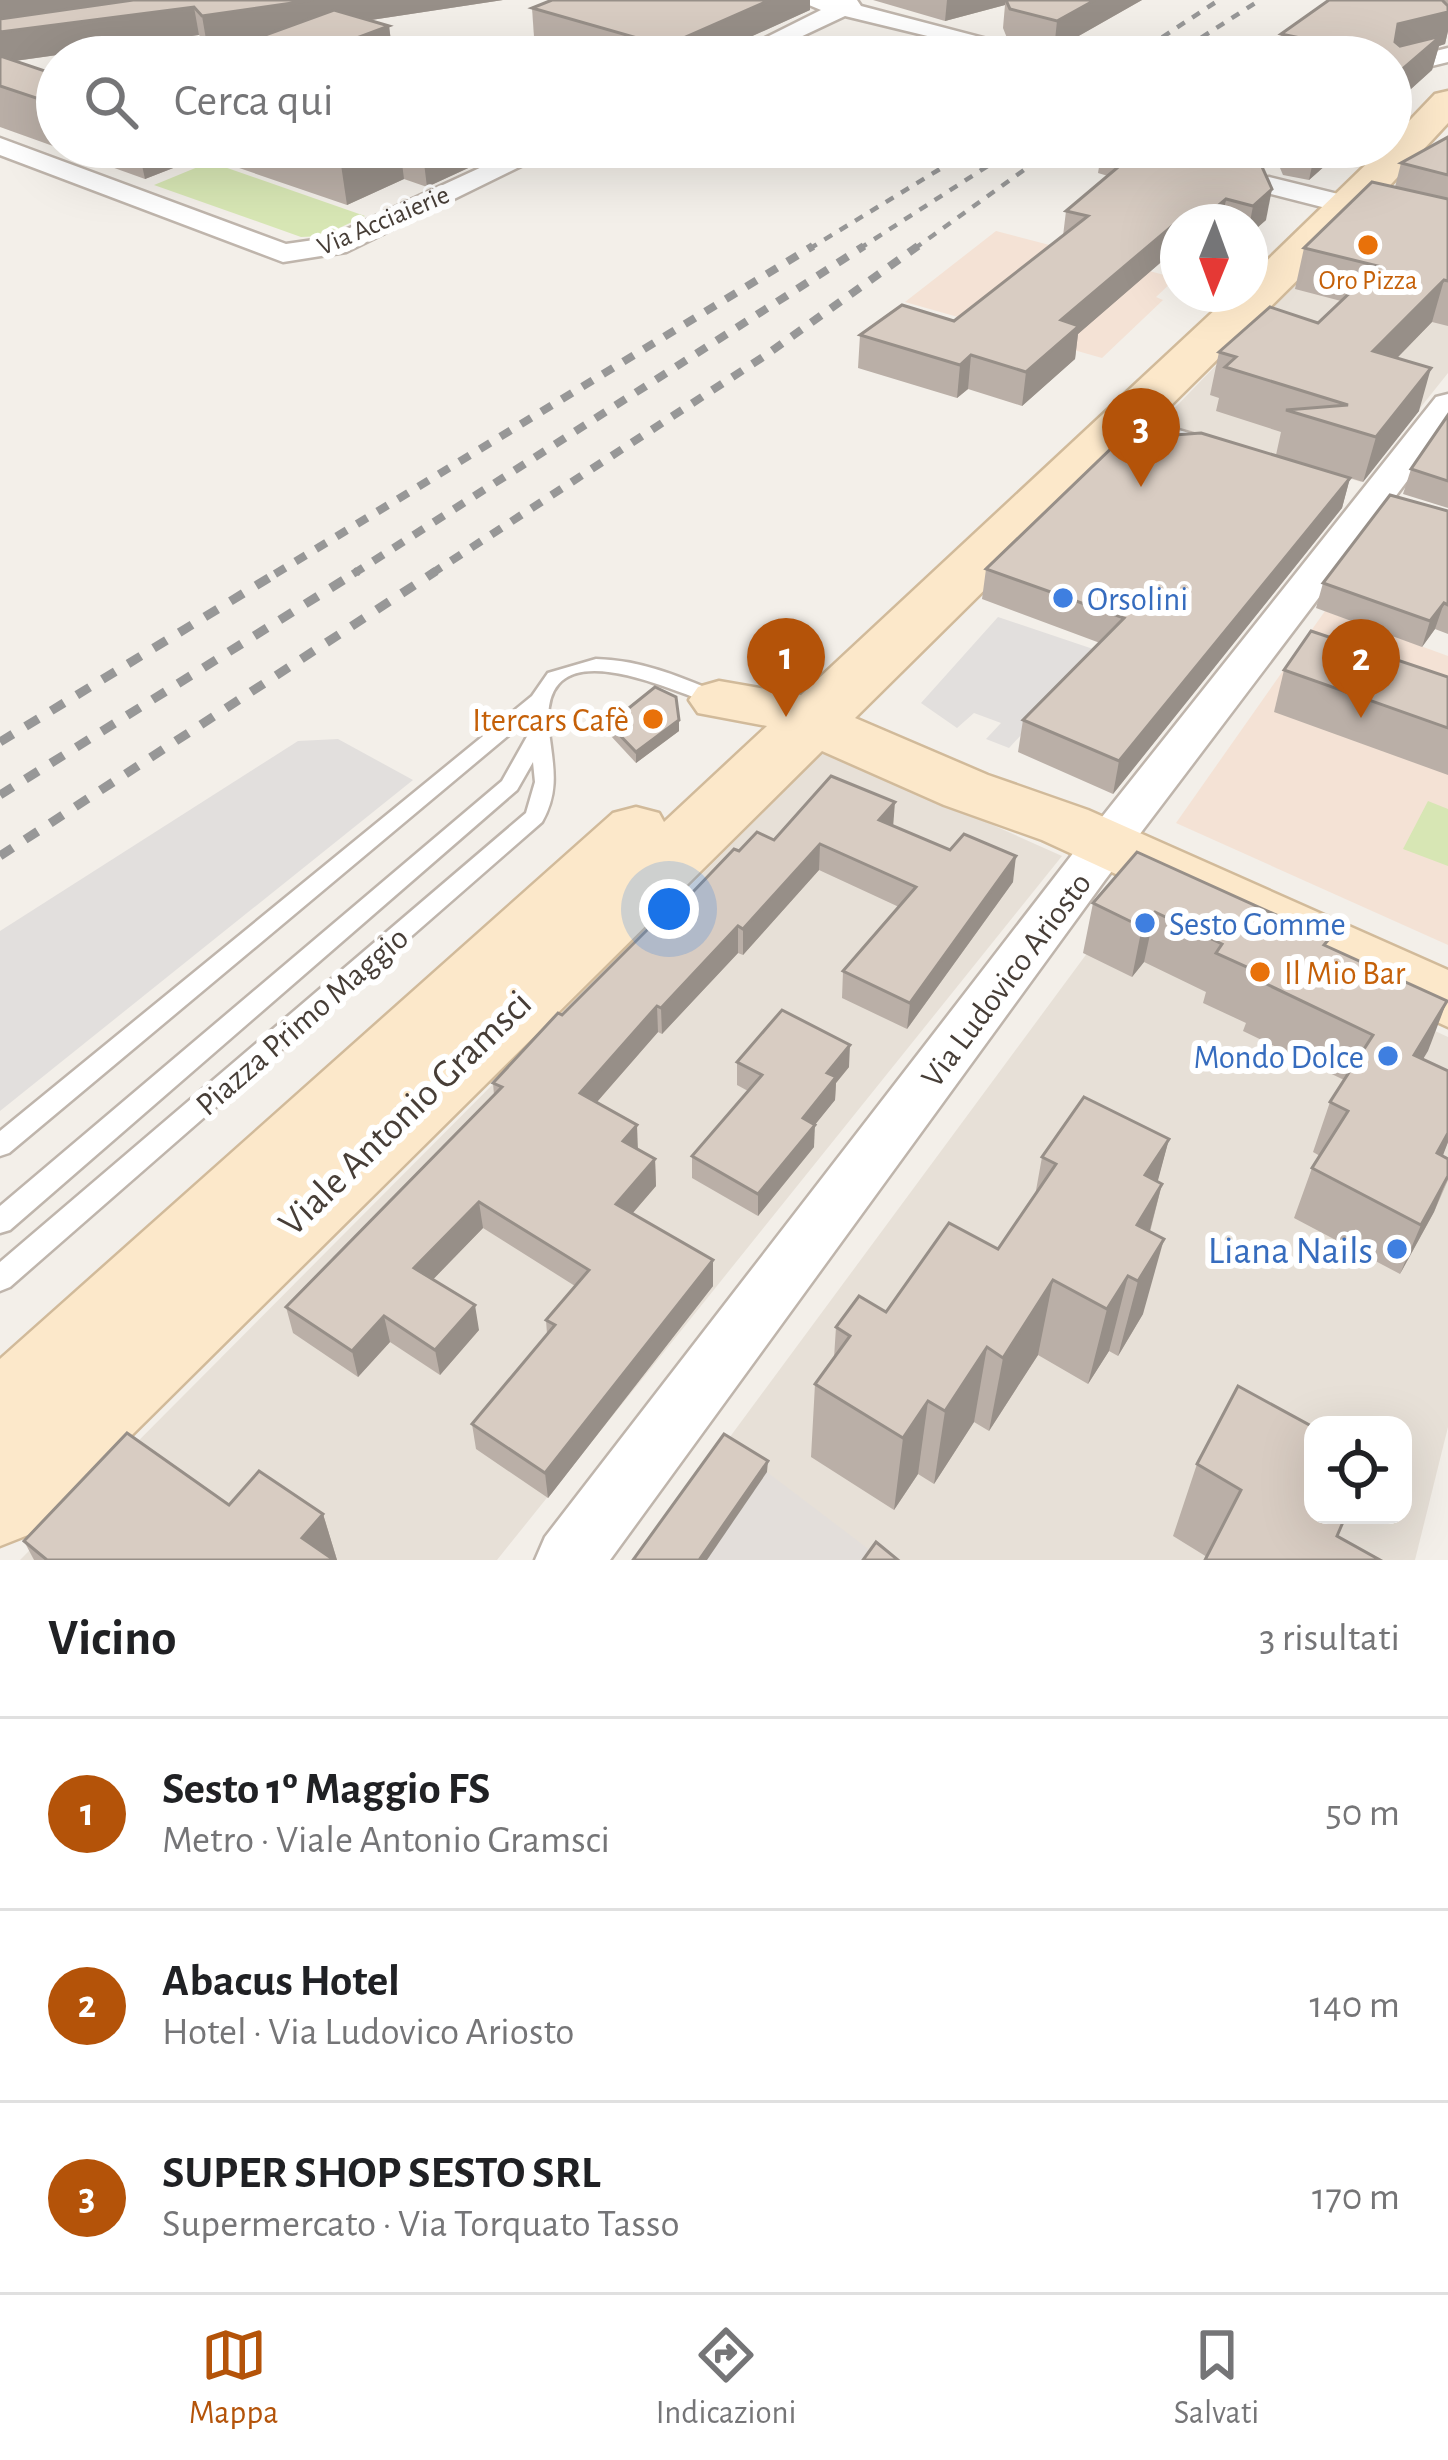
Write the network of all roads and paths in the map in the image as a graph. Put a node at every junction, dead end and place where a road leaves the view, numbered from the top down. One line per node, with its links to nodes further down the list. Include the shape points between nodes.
1 (808, 0): 2 (street)
2 (852, 4): 3 (street); 5 (street); 6 (street)
3 (905, 12): 5 (street); 8 (street)
4 (990, 22): 9 (street)
5 (933, 25): 7 (street)
6 (784, 36)
7 (962, 36)
8 (963, 36)
9 (967, 36)
10 (1448, 55): 11 (street)
11 (1412, 64)
12 (1412, 68): 13 (street)
13 (1448, 72): 15 (main road)
14 (1448, 102): 16 (main road, Viale Antonio Gramsci)
15 (1412, 107)
16 (1412, 131)
17 (0, 146): 18 (street, Via Acciaierie)
18 (36, 160)
19 (58, 168): 20 (street, Via Acciaierie, via 283,253 335,246)
20 (502, 168)
21 (1352, 168): 24 (main road, Viale Antonio Gramsci)
22 (1367, 168): 24 (main road, Viale Antonio Gramsci)
23 (1265, 176): 24 (street)
24 (1316, 210): 25 (street); 26 (main road, Viale Antonio Gramsci); 29 (main road, Viale Antonio Gramsci)
25 (1448, 230)
26 (1268, 246)
27 (1195, 312): 32 (main road, Viale Antonio Gramsci)
28 (1448, 404): 34 (street, Via Ludovico Ariosto)
29 (1123, 424): 30 (street); 32 (main road, Viale Antonio Gramsci)
30 (1262, 467)
31 (538, 701): 32 (lane, via 561,674 605,664); 33 (lane, Piazza Primo Maggio); 36 (lane)
32 (777, 707): 34 (main road); 39 (main road, Viale Antonio Gramsci); 40 (main road, Viale Antonio Gramsci)
33 (539, 733): 37 (lane, Piazza Primo Maggio, via 510,785); 38 (lane, Piazza Primo Maggio, via 545,799 524,829)
34 (1086, 835): 35 (main road); 41 (street, Via Ludovico Ariosto)
35 (1448, 1000)
36 (0, 1146)
37 (0, 1222)
38 (0, 1279)
39 (0, 1416)
40 (0, 1502)
41 (569, 1560)

